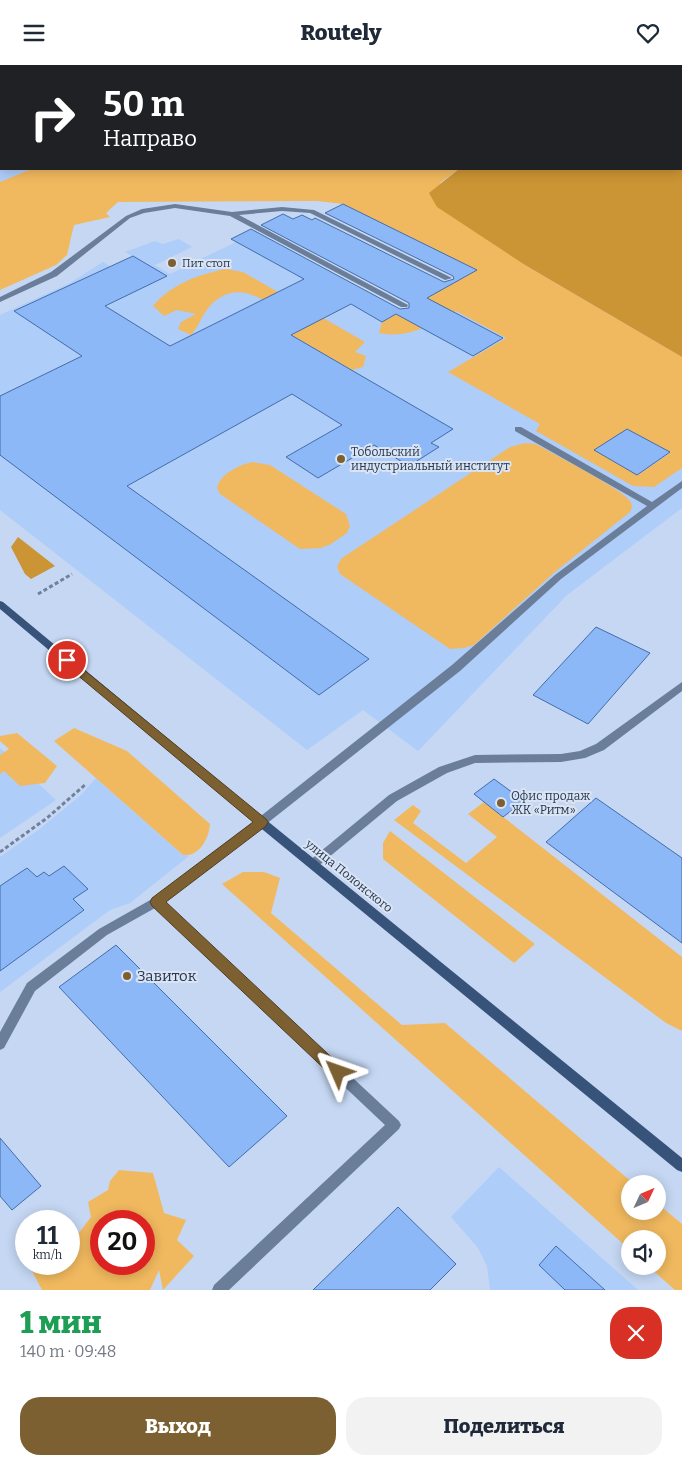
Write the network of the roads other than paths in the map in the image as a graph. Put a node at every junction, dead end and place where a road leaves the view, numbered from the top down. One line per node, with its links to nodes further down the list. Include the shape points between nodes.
1 (232, 214): 2 (lane, via 275,209 312,211); 3 (lane, via 183,206 142,211 115,225 54,274); 4 (lane)
2 (448, 278)
3 (0, 300)
4 (404, 305)
5 (518, 429): 7 (lane)
6 (682, 484): 7 (lane)
7 (653, 506): 10 (lane, via 558,577 456,668)
8 (0, 604): 10 (main road, улица Полонского)
9 (682, 686): 11 (lane, via 600,747 581,755 475,759 443,770 393,798)
10 (262, 822): 11 (main road, улица Полонского); 12 (lane)
11 (313, 864): 14 (main road, улица Полонского)
12 (156, 902): 13 (lane, via 103,932 30,987); 15 (lane, via 394,1125)
13 (0, 1044)
14 (682, 1166)
15 (219, 1290)

